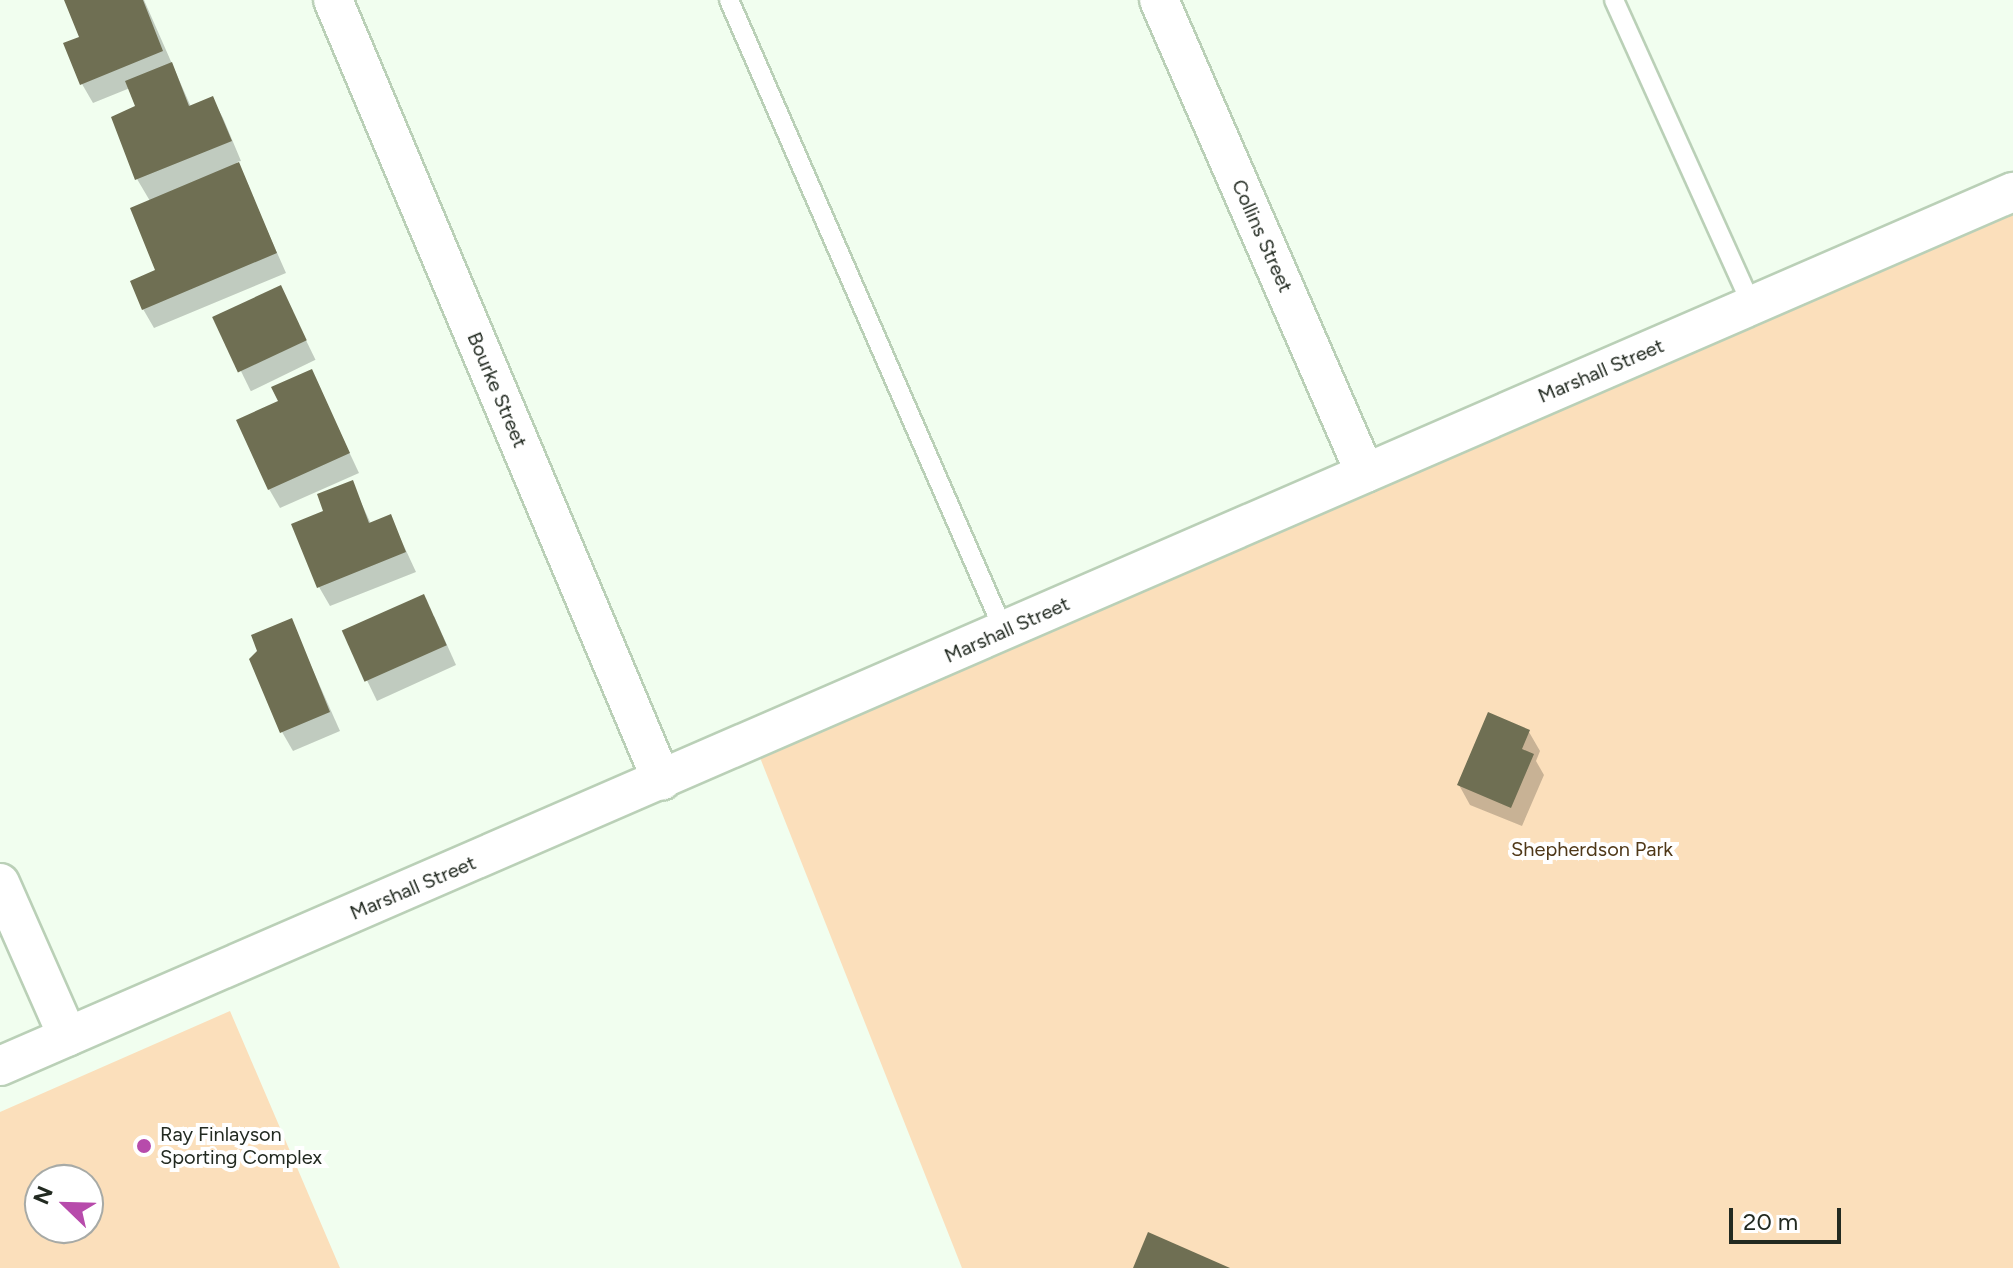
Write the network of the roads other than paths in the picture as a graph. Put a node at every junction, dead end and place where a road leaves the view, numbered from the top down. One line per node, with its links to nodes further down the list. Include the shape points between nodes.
1 (333, 0): 9 (street, Bourke Street)
2 (729, 0): 8 (lane)
3 (1159, 0): 7 (street, Collins Street)
4 (1614, 0): 6 (lane)
5 (2013, 192): 6 (street, Marshall Street)
6 (1752, 305): 7 (street, Marshall Street)
7 (1365, 473): 8 (street, Marshall Street)
8 (1004, 631): 9 (street, Marshall Street)
9 (662, 781): 11 (street, Marshall Street)
10 (0, 883): 11 (street)
11 (68, 1037): 12 (street, Marshall Street)
12 (0, 1066)

